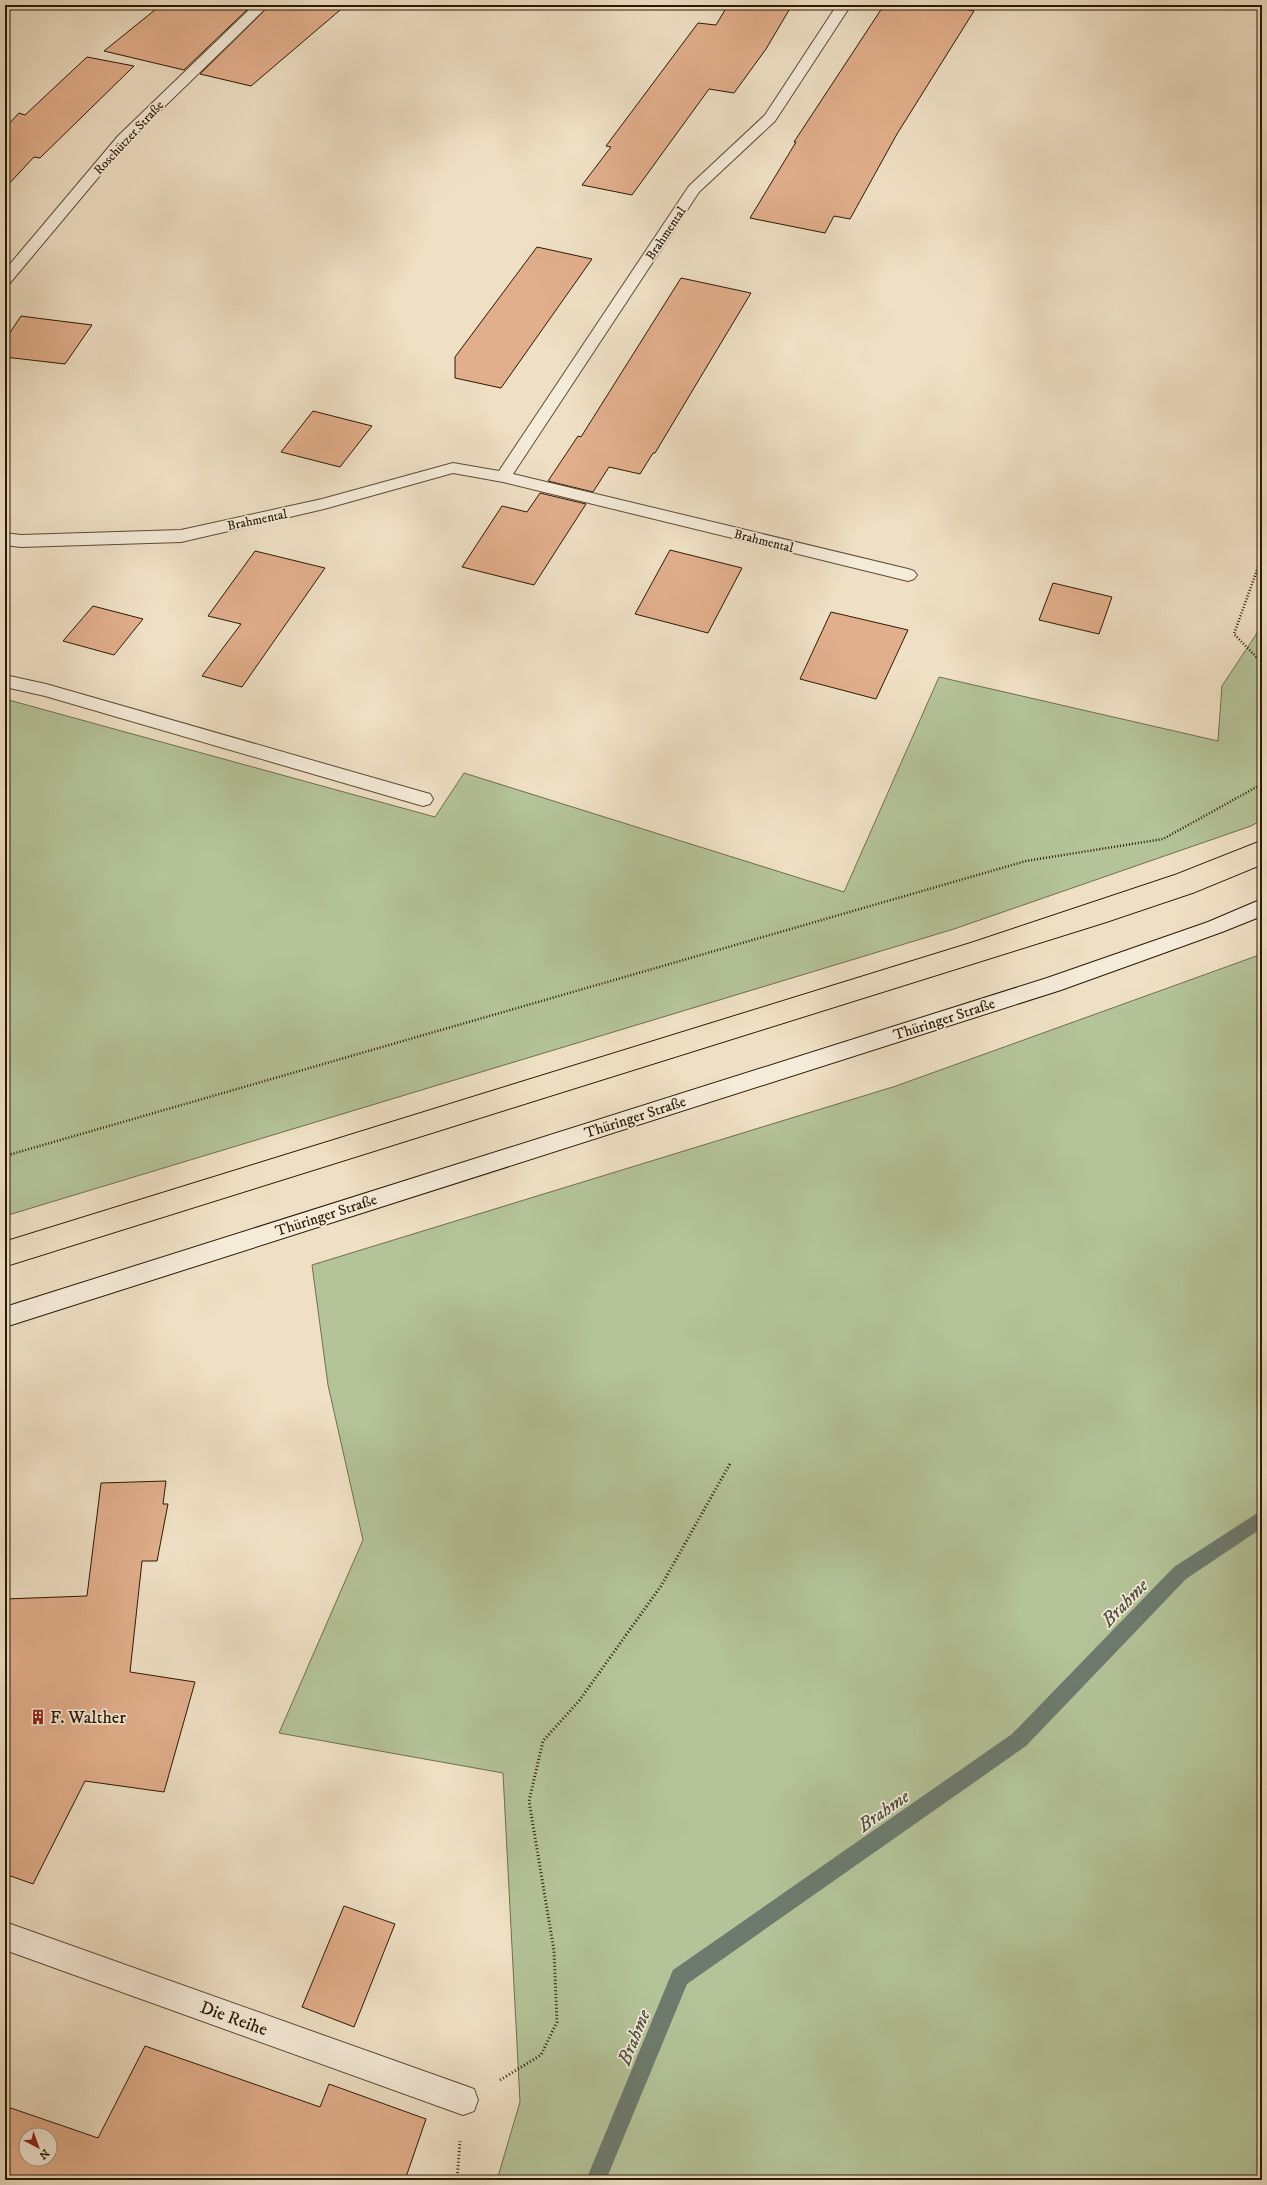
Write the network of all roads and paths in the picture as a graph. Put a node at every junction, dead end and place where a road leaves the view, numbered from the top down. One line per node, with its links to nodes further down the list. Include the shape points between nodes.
1 (262, 5): 3 (street, Roschützer Straße, via 123,139)
2 (844, 5): 4 (street, Brahmental, via 770,118 694,189)
3 (5, 280)
4 (503, 477): 5 (street, Brahmental, via 453,468 324,504 181,536 21,541); 7 (street, Brahmental)
5 (5, 539)
6 (1262, 556): 8 (path, via 1234,634)
7 (908, 575)
8 (1262, 663)
9 (5, 681): 11 (street, via 46,690)
10 (1262, 784): 13 (path, via 1163,839 1026,861)
11 (423, 800)
12 (1262, 906): 14 (street, Thüringer Straße, via 1215,927 1054,984)
13 (5, 1156)
14 (5, 1317)
15 (731, 1462): 17 (path, via 661,1586 579,1701 543,1741 529,1801 554,1951 557,2022 541,2055)
16 (5, 1936): 17 (street, Die Reihe)
17 (463, 2100)

